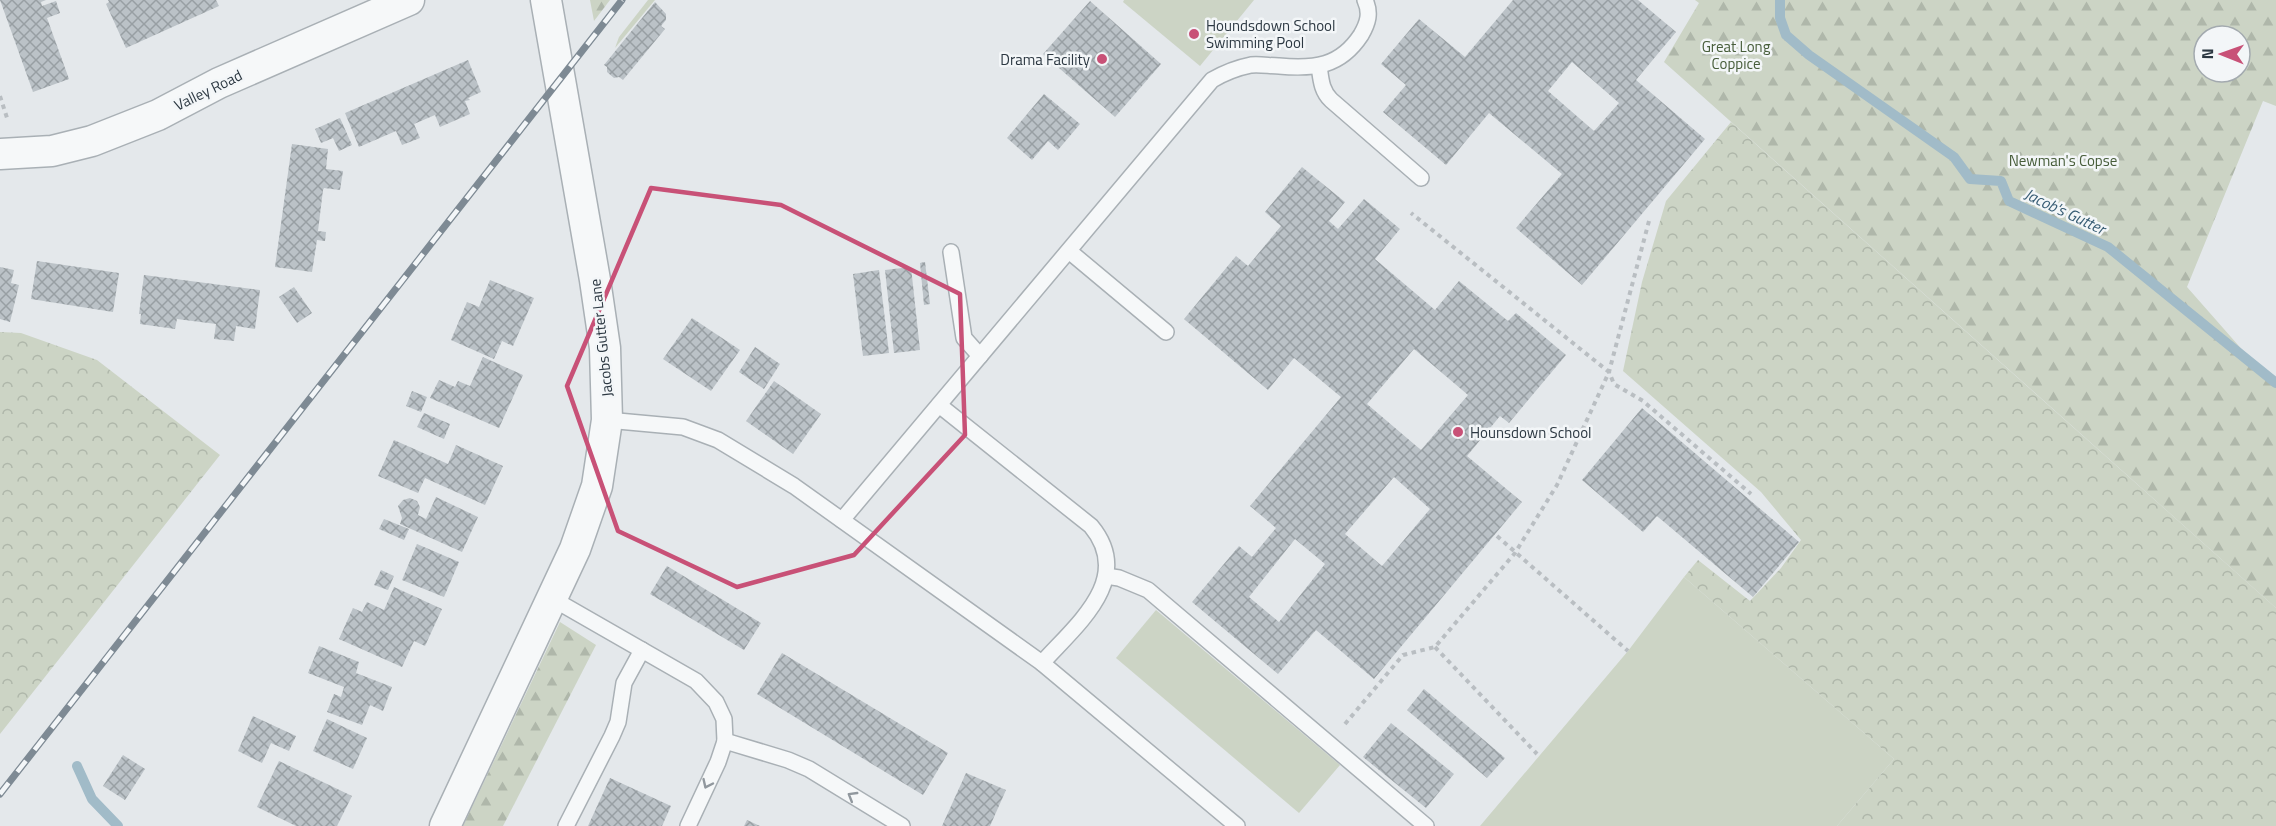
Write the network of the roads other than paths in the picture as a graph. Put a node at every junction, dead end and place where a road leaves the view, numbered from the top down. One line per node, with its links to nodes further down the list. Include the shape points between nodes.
1 (409, 0): 5 (street, Valley Road, via 219,83 158,115 92,141 52,151)
2 (546, 0): 12 (street, Jacobs Gutter Lane, via 596,280 605,348)
3 (1365, 0): 4 (lane, via 1369,13 1359,37 1336,60)
4 (1320, 66): 6 (lane, via 1322,84 1331,100); 7 (lane, via 1254,65 1212,80)
5 (0, 153)
6 (1421, 177)
7 (1069, 251): 9 (lane); 10 (lane)
8 (951, 252): 10 (lane, via 964,338)
9 (1166, 332)
10 (980, 356): 11 (lane)
11 (939, 405): 13 (lane); 14 (lane, via 1091,526 1106,553)
12 (607, 420): 13 (lane, via 683,427 718,440); 15 (street, Jacobs Gutter Lane, via 595,493)
13 (842, 520): 17 (lane)
14 (1106, 576): 17 (lane, via 1086,615); 24 (lane, via 1128,580 1148,590)
15 (554, 599): 16 (lane); 19 (street, Jacobs Gutter Lane)
16 (642, 650): 18 (lane, via 696,681 716,702 724,719); 20 (lane, via 624,683 612,736)
17 (1042, 663): 23 (lane)
18 (725, 741): 21 (lane, one-way to 21); 22 (lane, one-way to 18, via 809,769)
19 (445, 826)
20 (566, 826)
21 (688, 826)
22 (902, 826)
23 (1237, 826)
24 (1426, 826)

